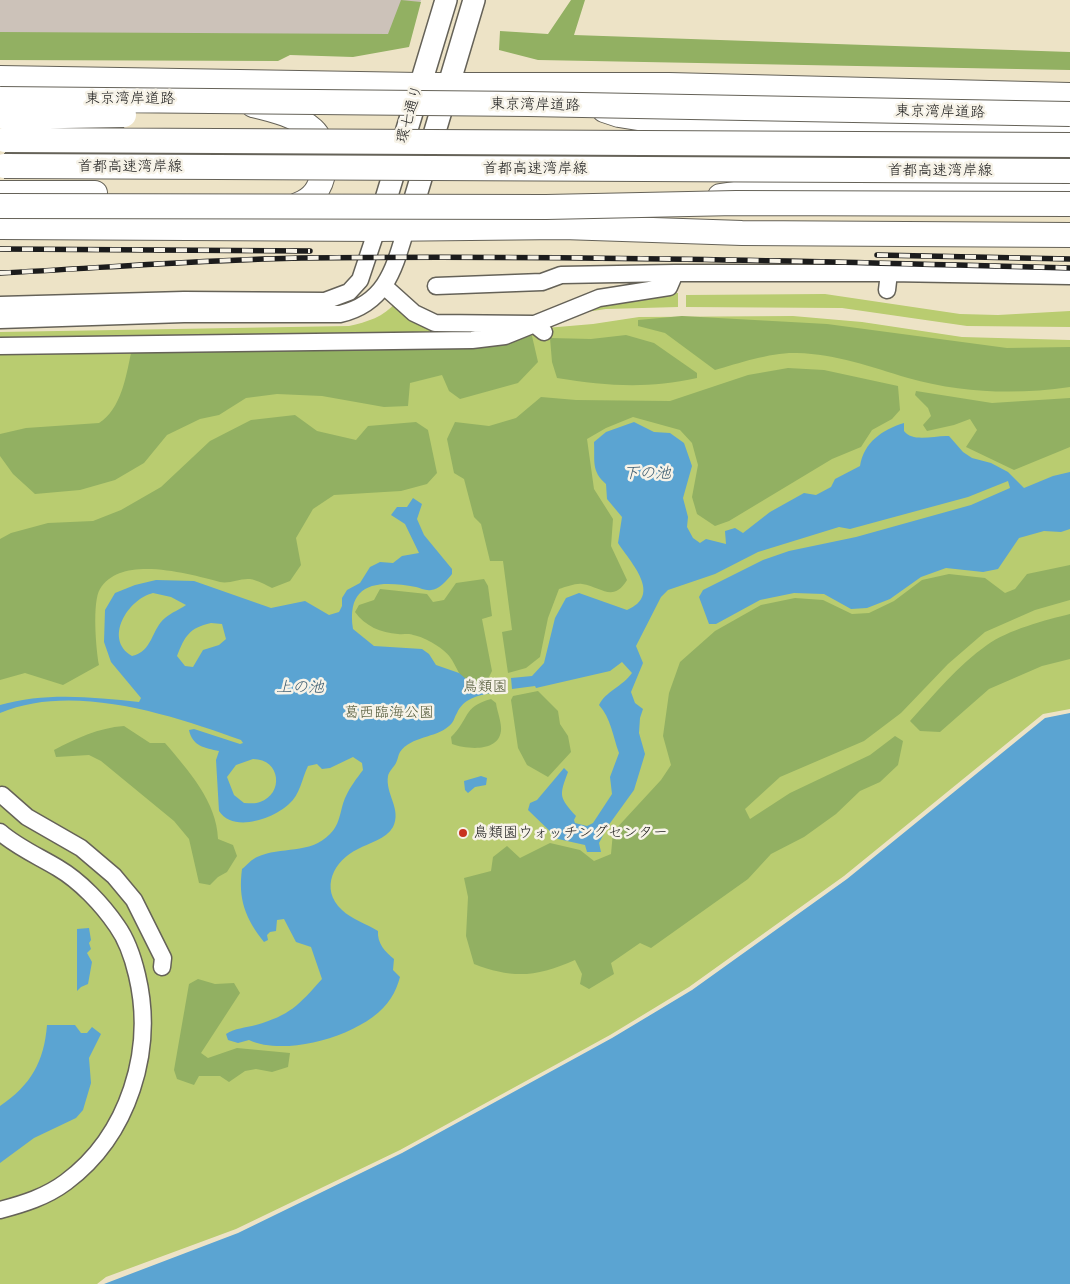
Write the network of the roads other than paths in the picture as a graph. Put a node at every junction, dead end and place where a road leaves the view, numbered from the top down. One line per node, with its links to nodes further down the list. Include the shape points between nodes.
1 (446, 0): 7 (main road, 環七通り)
2 (474, 0): 8 (main road, 環七通り)
3 (0, 78): 4 (highway)
4 (124, 80): 7 (highway); 28 (highway, via 186,98 268,108 302,122 320,140 322,173 318,188 307,201 290,208 224,214)
5 (1070, 82): 9 (highway, via 710,82)
6 (511, 84): 8 (highway); 9 (highway); 13 (highway, via 565,95 619,116 650,120)
7 (419, 85): 8 (highway); 29 (main road, 環七通り)
8 (446, 85): 30 (main road, 環七通り)
9 (669, 85): 10 (highway)
10 (1070, 95)
11 (1, 111): 12 (highway, 東京湾岸道路, bridge, via 528,104)
12 (1070, 114)
13 (1070, 129)
14 (2, 140): 15 (highway, 首都高速湾岸線, bridge)
15 (1070, 145)
16 (2, 166): 17 (highway, 首都高速湾岸線, bridge)
17 (1070, 171)
18 (1070, 186): 26 (highway, via 931,190 768,189)
19 (0, 193): 22 (highway, bridge, via 364,195)
20 (1070, 204): 22 (highway, bridge, via 736,203)
21 (0, 206): 22 (highway, bridge)
22 (546, 207)
23 (1070, 221): 31 (highway, via 826,221)
24 (0, 222): 27 (highway)
25 (0, 227): 27 (highway)
26 (563, 227): 30 (highway); 31 (highway)
27 (98, 228): 28 (highway)
28 (167, 228): 29 (highway)
29 (377, 229): 30 (highway); 39 (street, via 360,280 349,292 325,300)
30 (406, 229): 36 (street, via 393,271)
31 (675, 230): 32 (highway)
32 (1070, 235)
33 (674, 273): 34 (street); 37 (street, via 561,275 542,282); 41 (street, via 669,287 599,298)
34 (889, 273): 35 (street); 38 (street)
35 (1070, 276)
36 (384, 286): 40 (street, via 365,305 340,314 184,314); 41 (street, via 414,313 435,323)
37 (436, 286)
38 (888, 290)
39 (0, 305)
40 (0, 320)
41 (539, 328): 42 (street, via 472,340 96,348)
42 (0, 346)
43 (2, 795): 44 (street)
44 (27, 817): 45 (street); 46 (street, via 81,848 114,876 134,900 163,958)
45 (4, 836): 47 (street, via 60,869 86,890 117,926 126,941 140,989 143,1036 133,1088 106,1140 66,1182 28,1202)
46 (162, 967)
47 (0, 1210)

